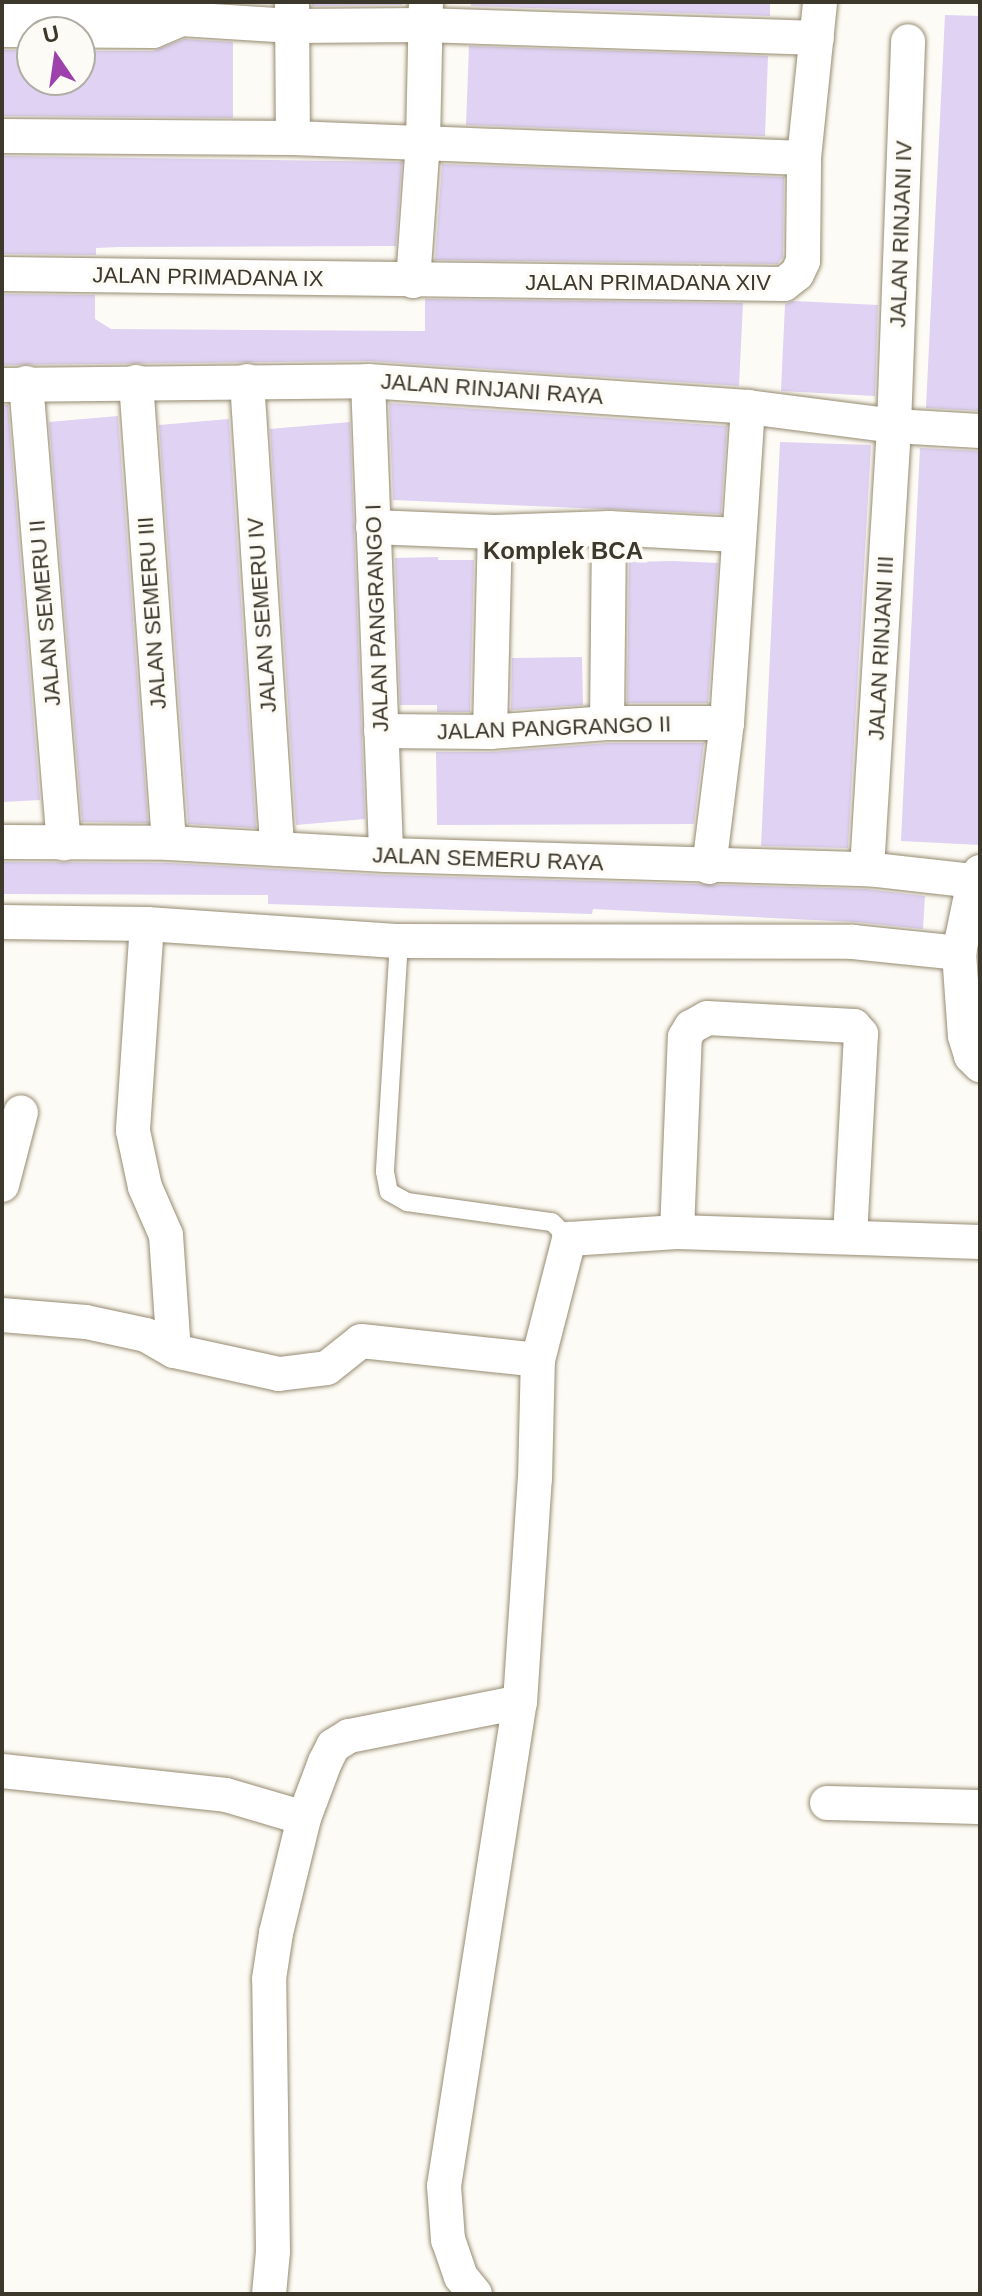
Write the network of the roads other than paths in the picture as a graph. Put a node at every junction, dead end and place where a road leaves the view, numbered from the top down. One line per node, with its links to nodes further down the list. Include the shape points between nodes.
1 (820, 2): 7 (street, JALAN PRIMADANA XIV)
2 (23, 3): 5 (street)
3 (292, 14): 4 (street); 5 (street); 10 (street)
4 (425, 14): 7 (street); 11 (street)
5 (160, 15): 6 (street)
6 (2, 30)
7 (817, 38): 12 (street, JALAN PRIMADANA XIV)
8 (908, 41): 20 (street, JALAN RINJANI IV)
9 (2, 136): 10 (street)
10 (293, 138): 11 (street)
11 (423, 143): 12 (street); 14 (street)
12 (804, 158): 14 (street, JALAN PRIMADANA XIV, via 803,261 784,284)
13 (2, 274): 14 (street, JALAN PRIMADANA IX)
14 (413, 281)
15 (247, 381): 16 (street, JALAN RINJANI RAYA); 17 (street, JALAN RINJANI RAYA); 33 (street, JALAN SEMERU IV)
16 (368, 381): 19 (street, JALAN RINJANI RAYA); 22 (street, JALAN PANGRANGO I)
17 (136, 382): 18 (street, JALAN RINJANI RAYA); 32 (street, JALAN SEMERU III)
18 (14, 384): 31 (street, JALAN SEMERU II)
19 (748, 407): 20 (street, JALAN RINJANI RAYA); 25 (street)
20 (894, 426): 21 (street, JALAN RINJANI RAYA); 36 (street, JALAN RINJANI III)
21 (980, 431)
22 (373, 527): 24 (street); 28 (street, JALAN PANGRANGO I)
23 (609, 528): 24 (street); 25 (street); 26 (street)
24 (495, 532): 29 (street)
25 (737, 535): 27 (street)
26 (607, 723): 27 (street, JALAN PANGRANGO II); 29 (street, JALAN PANGRANGO II)
27 (727, 723): 35 (street)
28 (381, 731): 29 (street, JALAN PANGRANGO II); 34 (street, JALAN PANGRANGO I)
29 (490, 732)
30 (2, 842): 31 (street, JALAN SEMERU RAYA)
31 (64, 843): 32 (street, JALAN SEMERU RAYA)
32 (169, 843): 33 (street, JALAN SEMERU RAYA)
33 (277, 849): 34 (street, JALAN SEMERU RAYA)
34 (386, 855): 35 (street, JALAN SEMERU RAYA)
35 (709, 867): 36 (street, JALAN SEMERU RAYA)
36 (867, 869): 37 (street, JALAN SEMERU RAYA)
37 (977, 876): 41 (street)
38 (2, 922): 39 (street)
39 (147, 924): 40 (street); 50 (street, via 133,1131 145,1187 166,1235)
40 (399, 941): 41 (street, via 853,942); 47 (lane, via 385,1172 389,1192 407,1202 552,1222)
41 (959, 953): 42 (street, via 965,1036)
42 (980, 1065)
43 (21, 1112): 44 (street)
44 (2, 1185)
45 (677, 1232): 46 (street); 46 (street, via 685,1037 707,1018 854,1026 861,1034); 47 (street)
46 (850, 1237): 48 (street)
47 (569, 1239): 51 (street)
48 (980, 1242)
49 (2, 1315): 50 (street, via 86,1322 146,1335)
50 (174, 1351): 51 (street, via 279,1374 327,1368 361,1341)
51 (538, 1360): 52 (street)
52 (520, 1702): 56 (street, via 340,1739 325,1762); 58 (street, via 444,2186 448,2240 461,2277)
53 (2, 1771): 56 (street, via 226,1795)
54 (827, 1803): 55 (street)
55 (980, 1807)
56 (304, 1818): 57 (street, via 269,1979)
57 (269, 2294)
58 (475, 2294)

